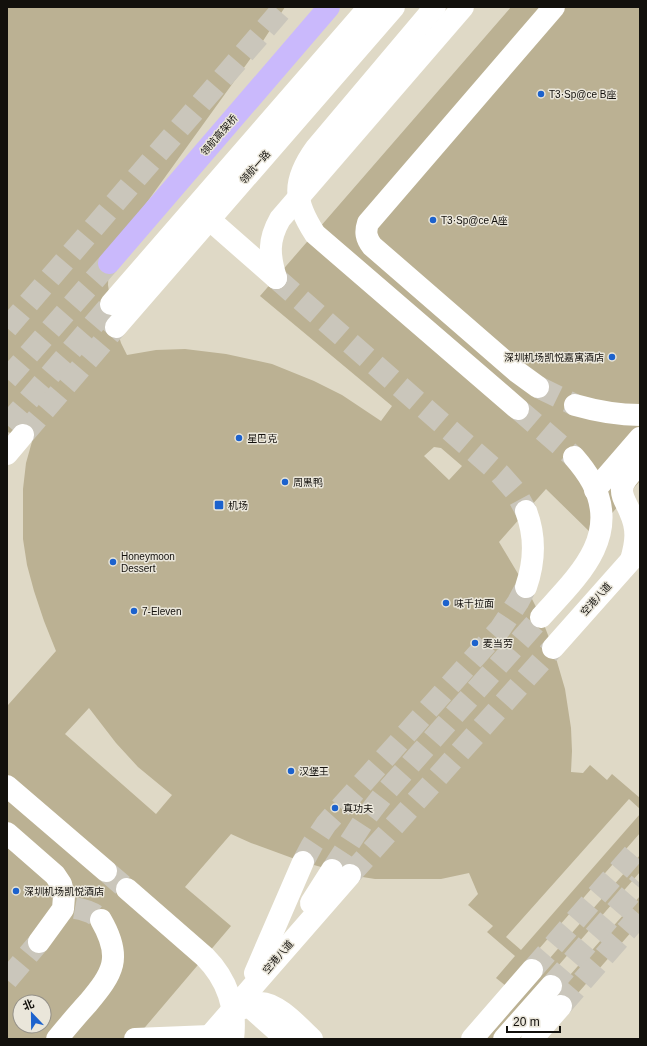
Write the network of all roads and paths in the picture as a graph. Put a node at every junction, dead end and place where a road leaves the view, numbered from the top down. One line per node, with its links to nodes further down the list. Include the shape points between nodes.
1 (329, 7): 8 (main road, 领航高架桥)
2 (369, 7): 9 (street)
3 (394, 7): 7 (street, 领航一路)
4 (435, 7): 13 (street, via 308,159 298,187 299,202 304,218 315,234)
5 (463, 7): 7 (street, via 280,219 274,229 270,254 276,278)
6 (547, 9): 11 (street, via 368,223 366,231 367,239 372,246 516,371)
7 (210, 220): 10 (street, 领航一路)
8 (109, 263)
9 (111, 304)
10 (116, 327)
11 (538, 387)
12 (575, 405): 14 (street, via 599,411)
13 (518, 409)
14 (640, 414)
15 (23, 436): 17 (street)
16 (640, 438): 20 (street)
17 (7, 454)
18 (574, 457): 20 (street)
19 (640, 463): 22 (street, via 627,478 622,489 636,528)
20 (595, 490): 24 (street, via 600,506 599,538 582,570)
21 (526, 511): 23 (street, via 532,528 534,548)
22 (635, 555): 25 (street, 空港八道)
23 (526, 587)
24 (541, 617)
25 (553, 648)
26 (7, 786): 29 (street)
27 (7, 833): 33 (street, via 55,875 61,884 64,896 63,909 66,913)
28 (303, 862): 36 (street)
29 (106, 871)
30 (341, 872): 36 (street, 空港八道)
31 (127, 890): 41 (street, via 205,957 218,973 230,996 234,1018)
32 (101, 920): 39 (street, via 109,934 113,950 113,964 109,976)
33 (39, 942)
34 (532, 970): 44 (street)
35 (551, 986): 45 (street)
36 (247, 1001): 38 (street, 空港八道, via 227,1016); 42 (street); 43 (street, via 276,1008)
37 (561, 1006): 46 (street)
38 (208, 1037): 40 (street)
39 (57, 1039)
40 (135, 1039)
41 (233, 1039)
42 (286, 1039)
43 (312, 1039)
44 (472, 1039)
45 (504, 1039)
46 (532, 1039)

